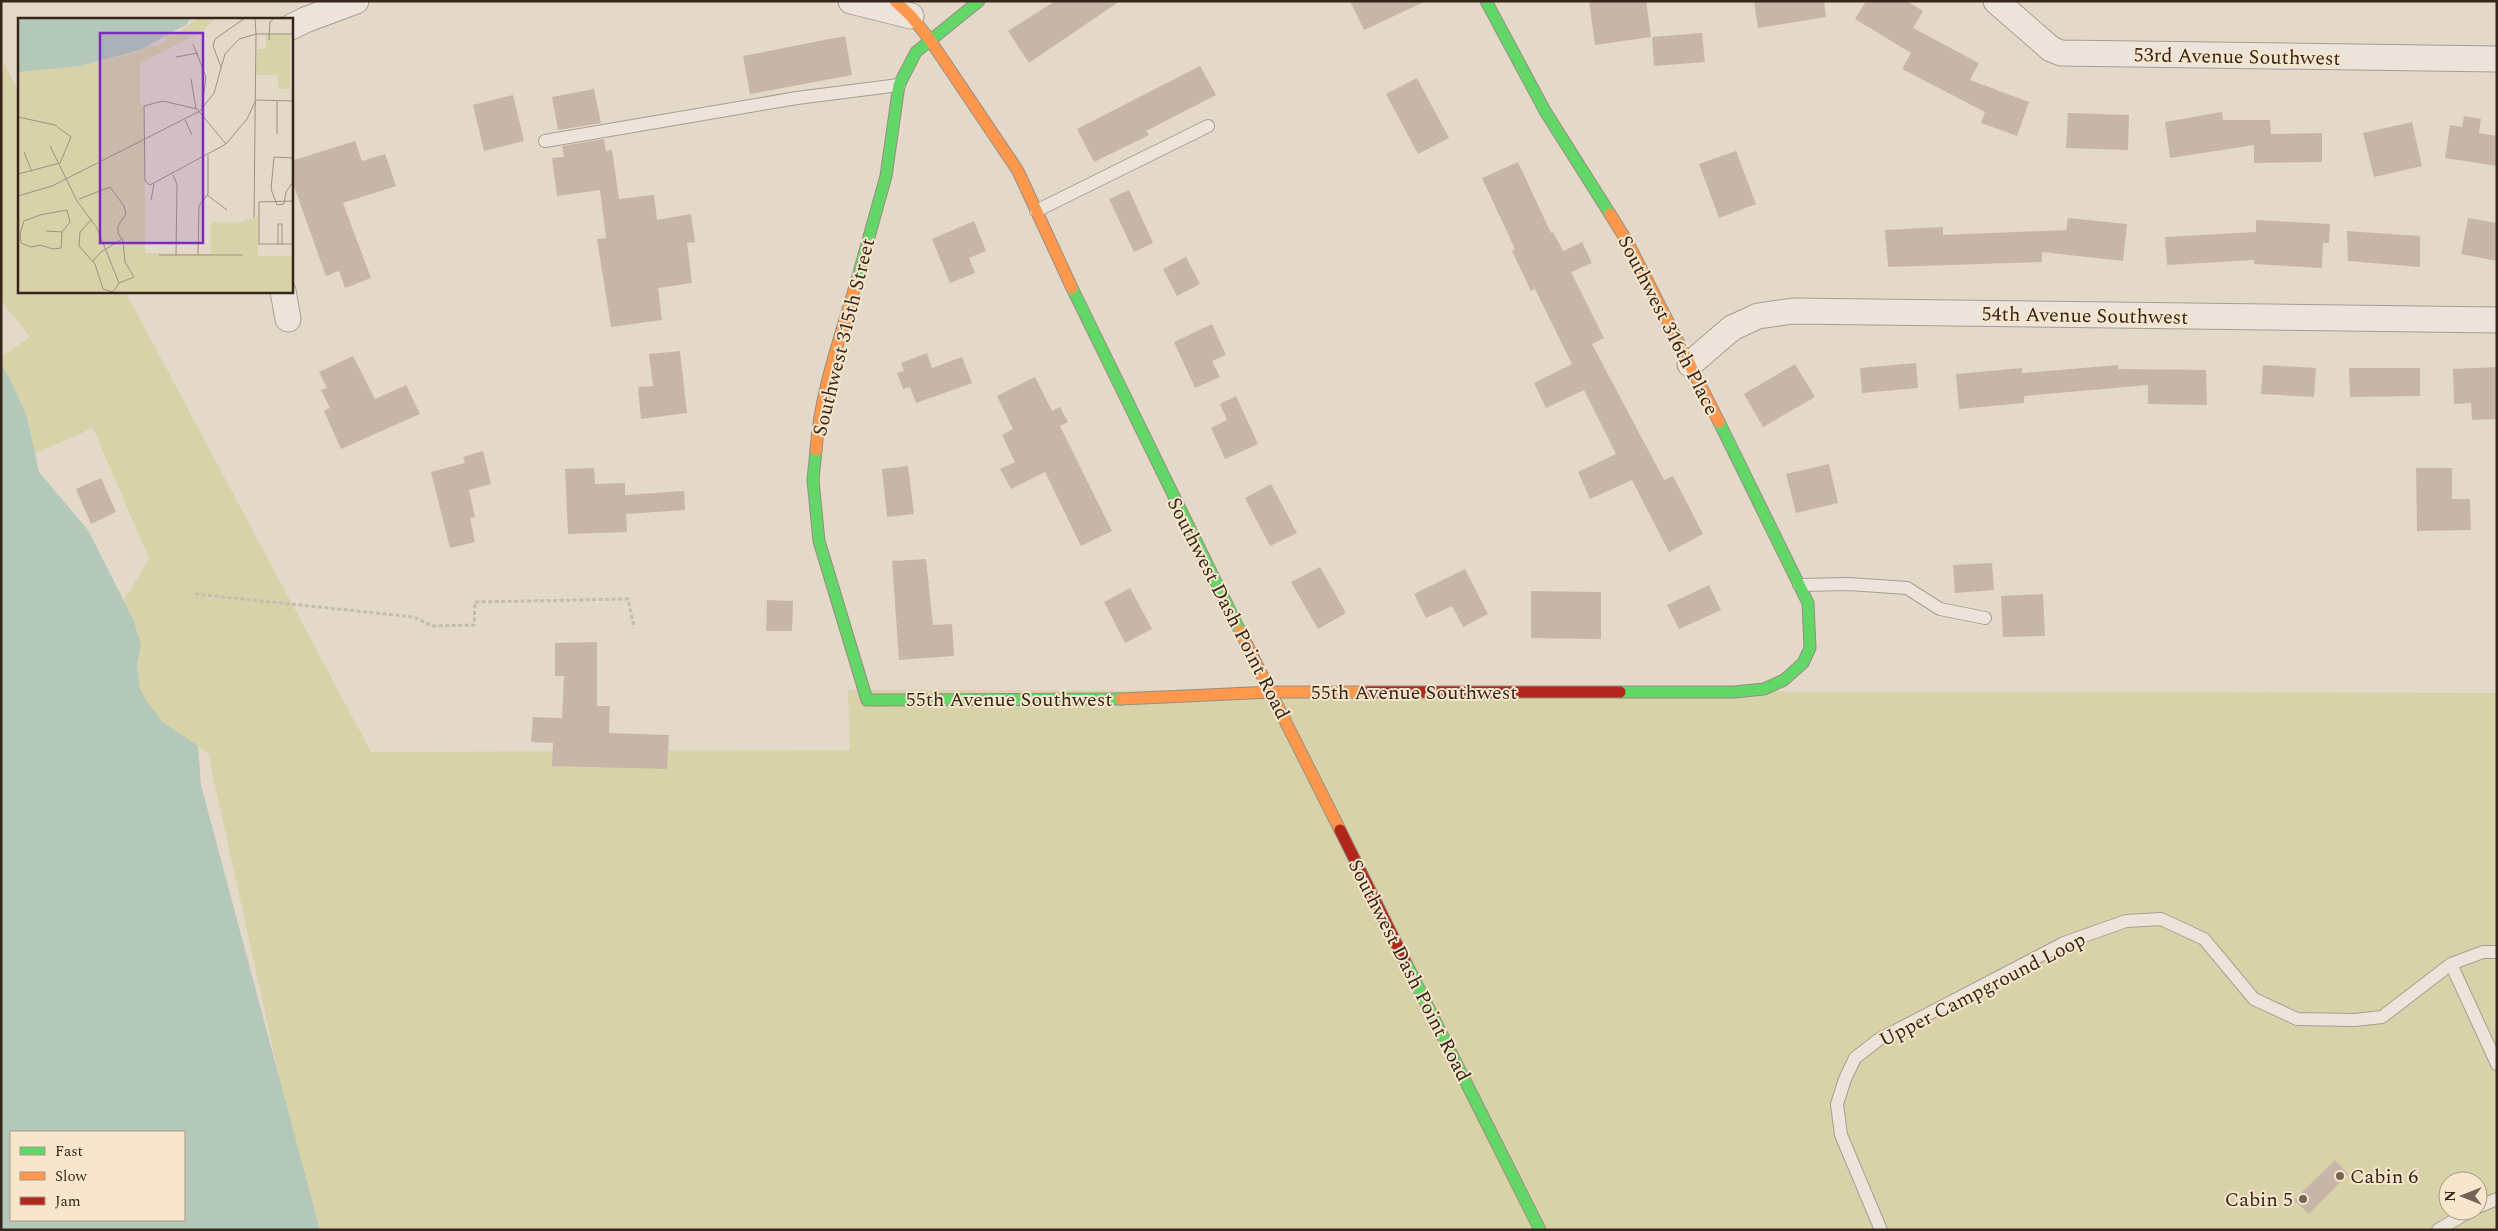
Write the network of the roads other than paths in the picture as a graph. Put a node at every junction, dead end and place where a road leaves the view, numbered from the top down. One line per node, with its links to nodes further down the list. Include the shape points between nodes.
1 (356, 1): 7 (street)
2 (851, 1): 6 (street)
3 (979, 1): 8 (street)
4 (1486, 1): 17 (street, Southwest 316th Place, via 1545,111 1628,243)
5 (1996, 1): 9 (street, 53rd Avenue Southwest, via 2051,49 2061,53)
6 (903, 9): 8 (street, Southwest Dash Point Road)
7 (292, 26)
8 (930, 40): 10 (street, Southwest 315th Street, via 916,52); 13 (street, Southwest Dash Point Road, via 1018,171)
9 (2497, 60)
10 (899, 85): 12 (lane, via 797,98); 22 (street, Southwest 315th Street, via 886,176 831,370 816,432 812,480 819,541)
11 (1208, 126): 13 (lane)
12 (545, 141)
13 (1036, 211): 21 (street, Southwest Dash Point Road)
14 (283, 292): 15 (street)
15 (288, 319)
16 (2497, 320): 17 (street, 54th Avenue Southwest, via 1793,311 1758,316 1732,328)
17 (1690, 364): 18 (street, Southwest 316th Place)
18 (1799, 585): 19 (lane, via 1907,588 1940,609); 20 (street, Southwest 316th Place, via 1808,603 1810,627 1810,648)
19 (1985, 618)
20 (1803, 663): 21 (street, 55th Avenue Southwest, via 1784,680 1764,689 1734,692)
21 (1271, 692): 22 (street, 55th Avenue Southwest, via 1089,700); 27 (street, Southwest Dash Point Road)
22 (866, 700)
23 (2497, 952): 24 (lane, Upper Campground Loop, via 2483,952)
24 (2450, 964): 25 (lane); 28 (lane, Upper Campground Loop, via 2382,1017 2297,1019 2254,999 2204,939 2160,919 2126,921 2064,943 1878,1040 1855,1058 1837,1104 1841,1135)
25 (2497, 1064)
26 (2453, 1221): 29 (lane)
27 (1540, 1230)
28 (1881, 1230)
29 (2438, 1230)

